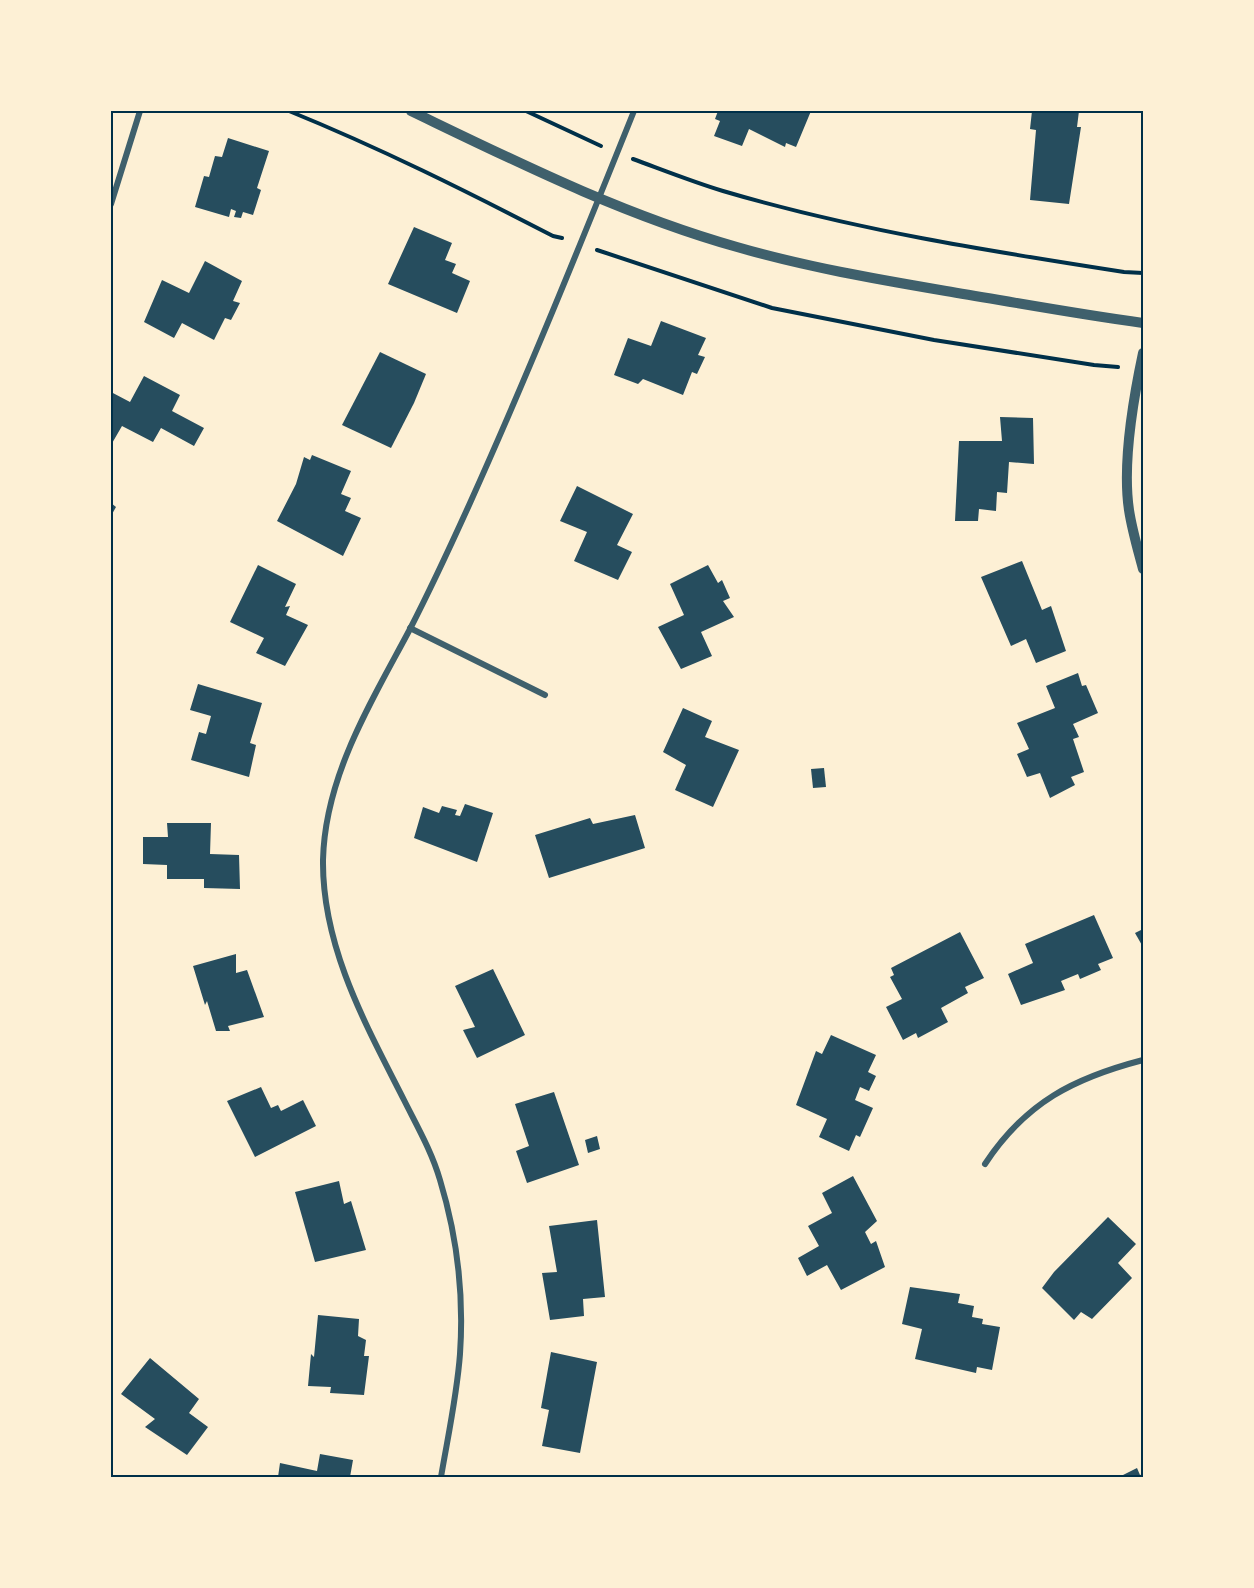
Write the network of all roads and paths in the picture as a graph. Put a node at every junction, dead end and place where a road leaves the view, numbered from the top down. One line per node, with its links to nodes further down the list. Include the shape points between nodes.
1 (140, 111): 8 (street)
2 (289, 111): 9 (path, via 429,172 553,236)
3 (411, 111): 7 (street)
4 (526, 111): 6 (path)
5 (634, 111): 6 (street)
6 (617, 154): 7 (street); 10 (path, via 722,191 821,217 955,246)
7 (599, 199): 9 (street); 11 (street, via 684,230 793,262)
8 (111, 204)
9 (582, 244): 13 (path, via 772,308 934,340); 15 (street, via 469,504)
10 (1143, 273)
11 (1143, 323)
12 (1143, 353): 13 (street)
13 (1140, 369): 14 (street, via 1127,487)
14 (1143, 569)
15 (410, 628): 16 (street); 19 (street, via 346,754 323,859 330,921 345,974 355,1002 428,1148 453,1234 460,1291 460,1354)
16 (545, 695)
17 (1143, 1060): 18 (street, via 1060,1090 1010,1130)
18 (985, 1164)
19 (441, 1477)

